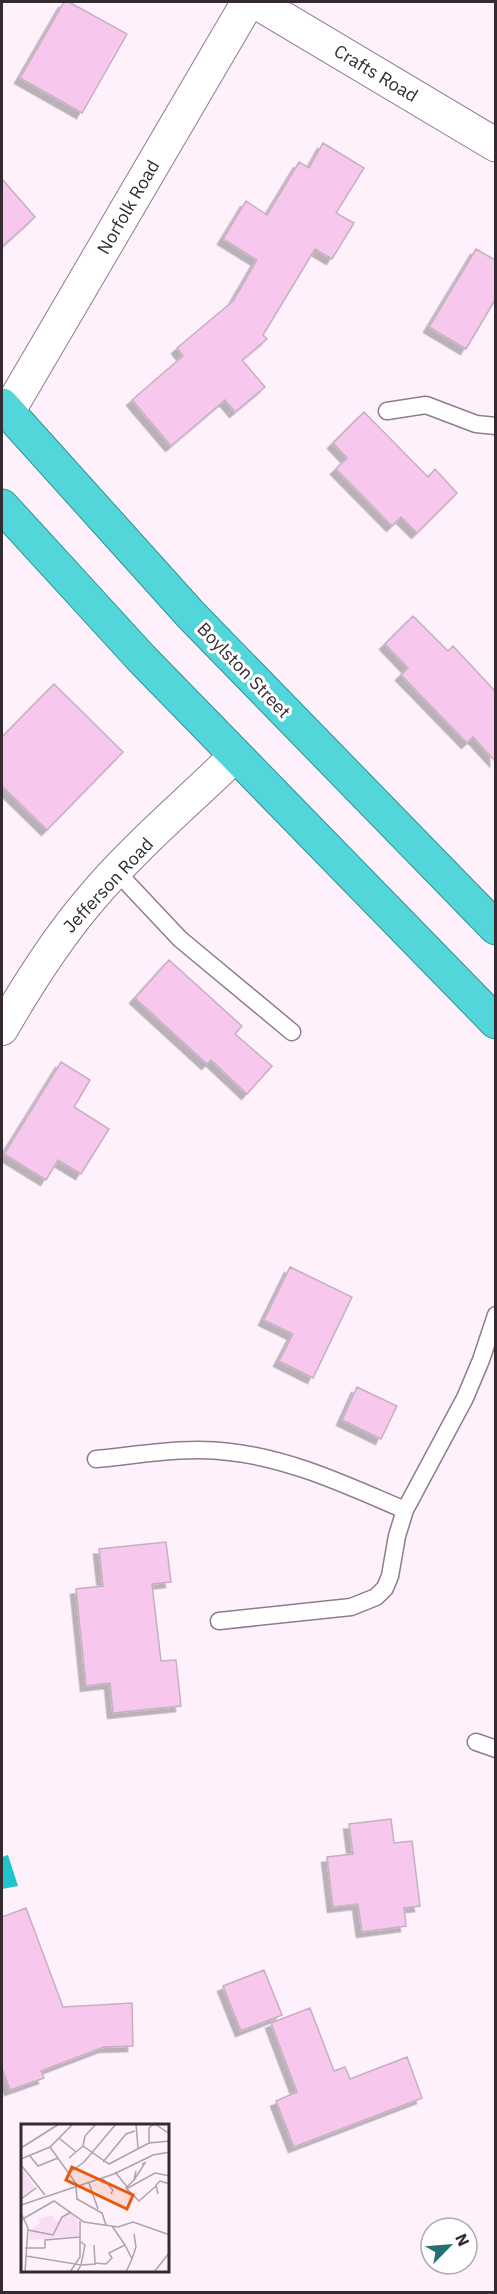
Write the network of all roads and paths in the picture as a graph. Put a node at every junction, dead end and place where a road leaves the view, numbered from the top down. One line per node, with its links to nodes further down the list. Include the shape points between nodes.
1 (248, 2): 4 (street, Norfolk Road)
2 (256, 2): 3 (street, Crafts Road)
3 (495, 145)
4 (5, 409): 10 (highway, Boylston Street, via 191,615)
5 (387, 411): 6 (lane, via 426,405 476,424)
6 (495, 426)
7 (2, 506): 8 (highway)
8 (235, 756): 9 (street, Jefferson Road); 11 (highway)
9 (116, 871): 12 (street, Jefferson Road, via 60,938); 13 (lane, via 180,939)
10 (495, 928)
11 (495, 1022)
12 (2, 1029)
13 (292, 1032)
14 (495, 1315): 16 (lane, via 465,1398)
15 (96, 1459): 16 (lane, via 199,1450 231,1452 319,1474)
16 (405, 1510): 17 (lane, via 390,1576 376,1597 351,1607)
17 (219, 1621)
18 (477, 1742): 19 (lane)
19 (495, 1749)

